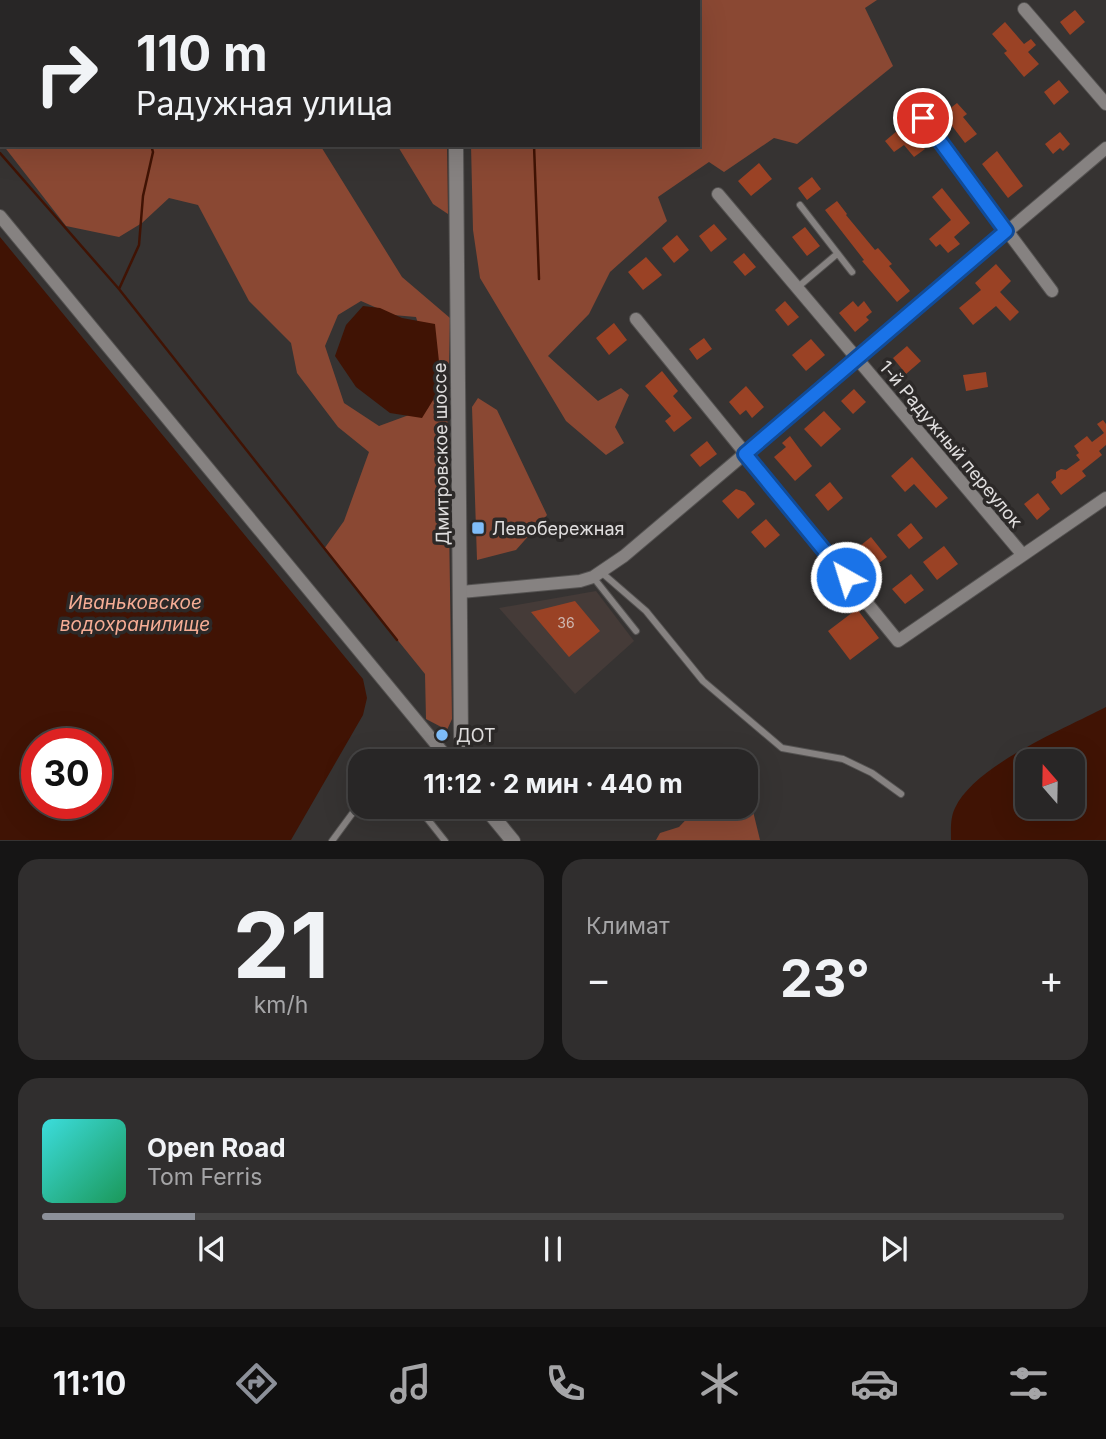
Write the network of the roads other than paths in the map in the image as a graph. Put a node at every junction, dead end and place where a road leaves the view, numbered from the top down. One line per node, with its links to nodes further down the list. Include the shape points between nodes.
1 (1024, 9): 2 (street)
2 (1106, 104)
3 (923, 118): 9 (street)
4 (456, 147): 20 (street, Дмитровское шоссе)
5 (1106, 148): 9 (street)
6 (718, 194): 12 (street, 1-й Радужный переулок)
7 (800, 205): 10 (lane)
8 (0, 216): 22 (street)
9 (1006, 231): 13 (street); 15 (street)
10 (837, 254): 11 (lane); 12 (lane)
11 (852, 272)
12 (798, 287): 15 (street, 1-й Радужный переулок)
13 (1052, 291)
14 (636, 319): 16 (street)
15 (856, 358): 16 (street); 18 (street, 1-й Радужный переулок)
16 (745, 454): 18 (street, via 898,641); 19 (street)
17 (1106, 498): 18 (street)
18 (1023, 555)
19 (597, 574): 20 (street, via 580,581); 21 (lane); 24 (lane, via 646,611 703,681 782,748 843,759)
20 (461, 592): 23 (street, Дмитровское шоссе)
21 (636, 631)
22 (439, 747)
23 (462, 749)
24 (901, 794)
25 (348, 819): 28 (lane)
26 (428, 819): 29 (lane)
27 (495, 819): 30 (street)
28 (332, 841)
29 (445, 841)
30 (513, 841)

